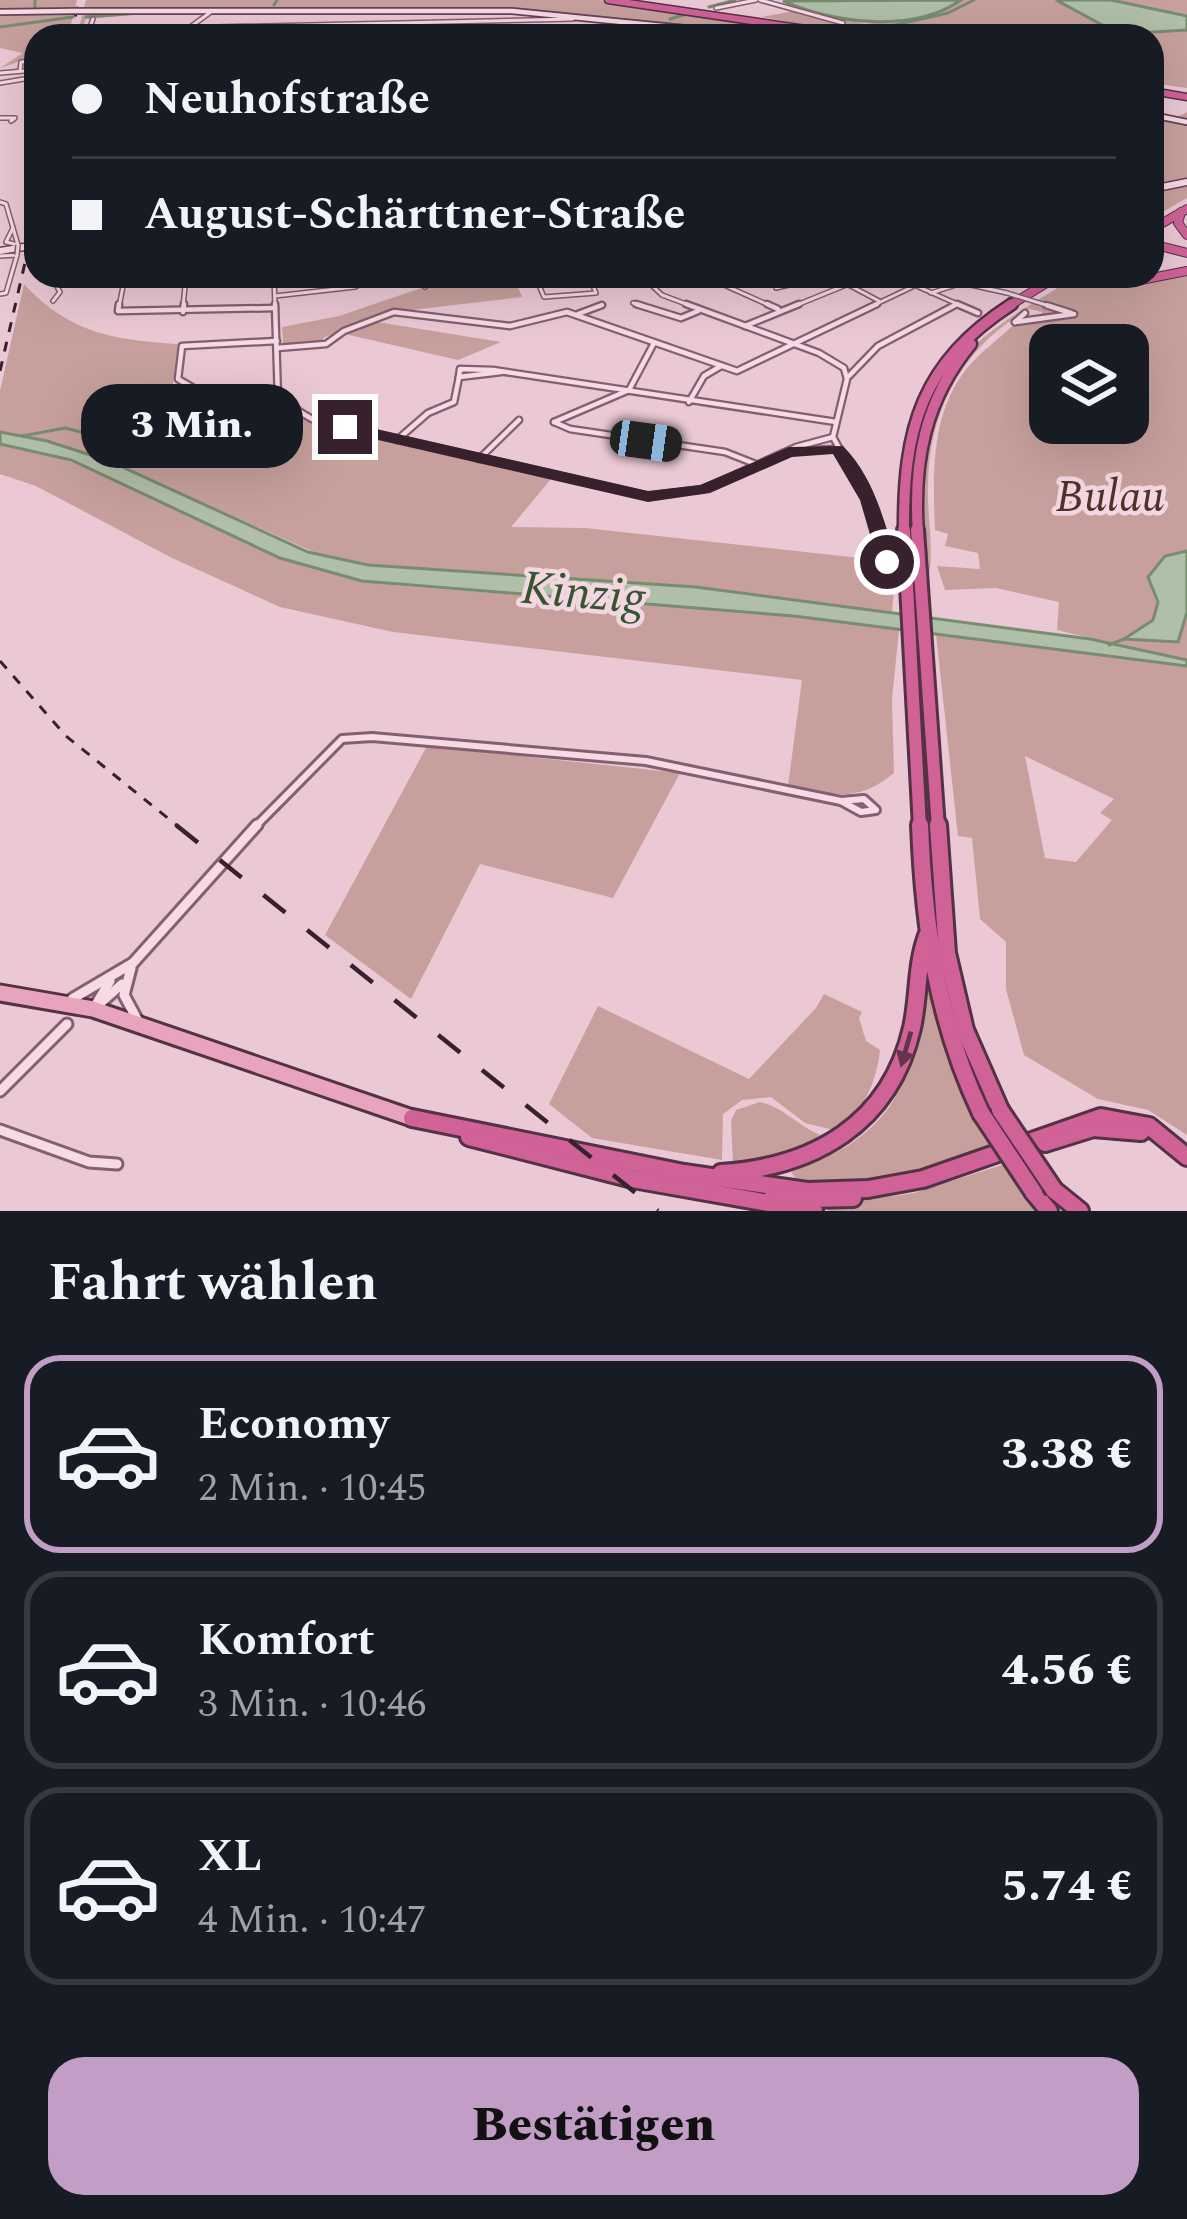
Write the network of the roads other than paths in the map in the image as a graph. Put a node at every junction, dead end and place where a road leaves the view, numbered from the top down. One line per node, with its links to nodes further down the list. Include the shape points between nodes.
1 (608, 0): 14 (highway)
2 (623, 0): 15 (highway)
3 (758, 0): 4 (street); 16 (street, bridge)
4 (716, 8)
5 (210, 11): 6 (street, bridge); 11 (street); 13 (street, via 498,7)
6 (0, 12)
7 (92, 19): 10 (street)
8 (573, 19): 9 (street)
9 (495, 23): 12 (street)
10 (91, 24)
11 (195, 24)
12 (392, 24)
13 (682, 24)
14 (772, 24)
15 (784, 24)
16 (841, 24)
17 (24, 62): 18 (street)
18 (20, 71): 19 (street); 20 (street)
19 (24, 72)
20 (0, 73)
21 (0, 118): 22 (street)
22 (11, 122)
23 (0, 202): 25 (street)
24 (1185, 208): 26 (highway, via 1178,225)
25 (13, 228): 27 (street); 27 (street, via 6,242)
26 (1187, 235)
27 (18, 245): 29 (street, bridge)
28 (0, 254): 29 (street)
29 (17, 255): 48 (street)
30 (57, 288): 52 (street)
31 (123, 288): 60 (street, via 118,311)
32 (185, 288): 60 (street)
33 (275, 288): 50 (street)
34 (318, 288): 50 (street)
35 (541, 288): 36 (street, via 544,297)
36 (594, 288)
37 (655, 288): 59 (street)
38 (731, 288): 58 (street)
39 (838, 288): 58 (street)
40 (852, 288): 53 (street)
41 (910, 288): 53 (street)
42 (914, 288): 49 (street)
43 (947, 288): 49 (street, bridge)
44 (984, 288): 62 (street, bridge, via 1074,314 1015,322)
45 (1026, 288): 51 (highway)
46 (1038, 288): 51 (highway)
47 (1054, 288): 82 (highway, via 979,337 930,402 916,477)
48 (2, 294)
49 (928, 294): 56 (street)
50 (275, 296): 57 (street)
51 (1024, 296): 82 (highway, via 944,361 912,424 906,476)
52 (53, 301)
53 (879, 301): 66 (street)
54 (633, 303): 59 (street, via 678,318)
55 (602, 305): 63 (street)
56 (955, 305): 61 (street); 69 (street, via 878,346)
57 (275, 308): 60 (street); 67 (street)
58 (778, 309): 64 (street)
59 (700, 310): 64 (street)
60 (182, 312)
61 (978, 313)
62 (1025, 313)
63 (574, 314): 65 (street); 67 (street, via 506,326 394,312 326,344)
64 (745, 326): 66 (street)
65 (654, 343): 68 (street); 70 (street, via 644,378)
66 (794, 344): 68 (street, via 736,371); 69 (street, via 837,361)
67 (277, 345): 71 (street); 71 (street, via 182,346 181,386 246,402)
68 (721, 366): 72 (street)
69 (847, 379): 74 (street)
70 (630, 393): 72 (street); 76 (street, via 501,371 459,377 454,402); 80 (street, via 558,420)
71 (278, 399): 76 (street, via 301,416)
72 (688, 402): 74 (street)
73 (519, 420): 79 (street)
74 (836, 422): 75 (street)
75 (833, 437): 77 (street); 78 (street)
76 (398, 440): 79 (street)
77 (837, 449): 78 (street); 81 (street, via 868,500)
78 (789, 452): 80 (street)
79 (479, 459): 80 (street, via 648,496 704,490)
80 (758, 465)
81 (887, 562)
82 (915, 599): 83 (highway)
83 (918, 644): 85 (highway); 95 (highway, via 947,953)
84 (841, 801): 86 (street, via 646,761 372,736 337,741)
85 (928, 935): 95 (highway, via 948,1033); 101 (highway, one-way to 101, via 905,1054 862,1125 778,1168)
86 (133, 963): 87 (street); 88 (street)
87 (115, 975): 90 (street); 91 (street)
88 (125, 981): 91 (street); 93 (street, via 125,1000)
89 (0, 993): 90 (main road)
90 (64, 1003): 91 (main road)
91 (93, 1009): 93 (main road)
92 (68, 1024): 94 (street)
93 (140, 1024): 96 (main road)
94 (0, 1090)
95 (991, 1111): 102 (highway, bridge)
96 (412, 1118): 101 (highway); 103 (highway, via 553,1161)
97 (0, 1130): 99 (street)
98 (1187, 1156): 101 (highway, via 1149,1126 1101,1118 886,1187 807,1191)
99 (117, 1164)
100 (1187, 1171): 103 (highway, via 1154,1137 1106,1127 913,1189)
101 (684, 1172)
102 (1044, 1191): 105 (highway); 106 (highway)
103 (770, 1200): 104 (highway)
104 (814, 1211)
105 (1049, 1211)
106 (1076, 1211)

